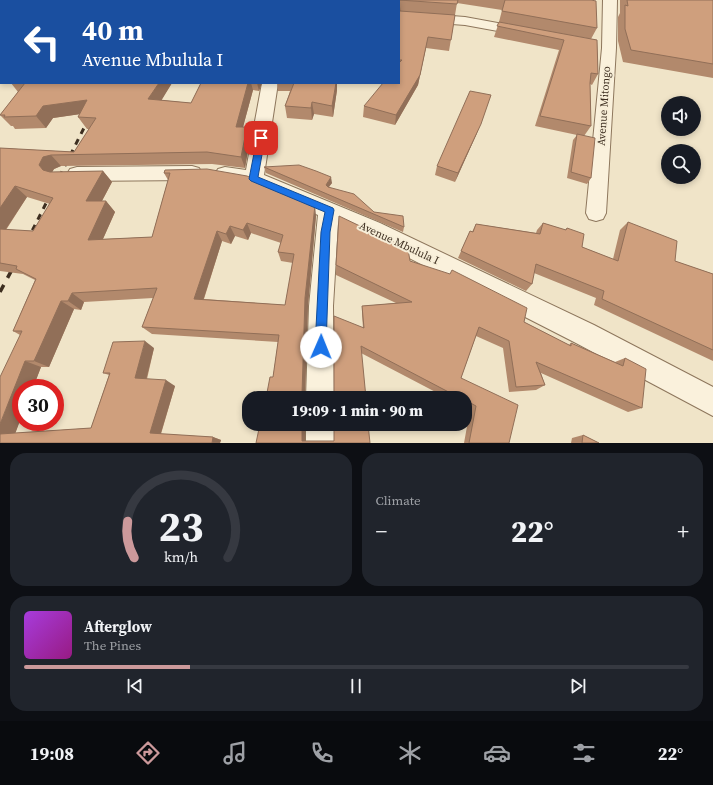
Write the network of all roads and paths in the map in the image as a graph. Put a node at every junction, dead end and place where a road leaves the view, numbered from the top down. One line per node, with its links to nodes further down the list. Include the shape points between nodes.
1 (610, 0): 8 (street, Avenue Mitongo, via 601,46)
2 (400, 16): 3 (street, via 465,21)
3 (541, 35)
4 (270, 84): 6 (street)
5 (60, 175): 6 (street, Avenue Mbulula I, via 212,172)
6 (254, 179): 7 (street, Avenue Mbulula I)
7 (329, 210): 9 (street, via 321,306); 10 (street, Avenue Mbulula I, via 585,334)
8 (596, 213)
9 (320, 391)
10 (713, 402)
11 (320, 431): 12 (street)
12 (320, 443)

